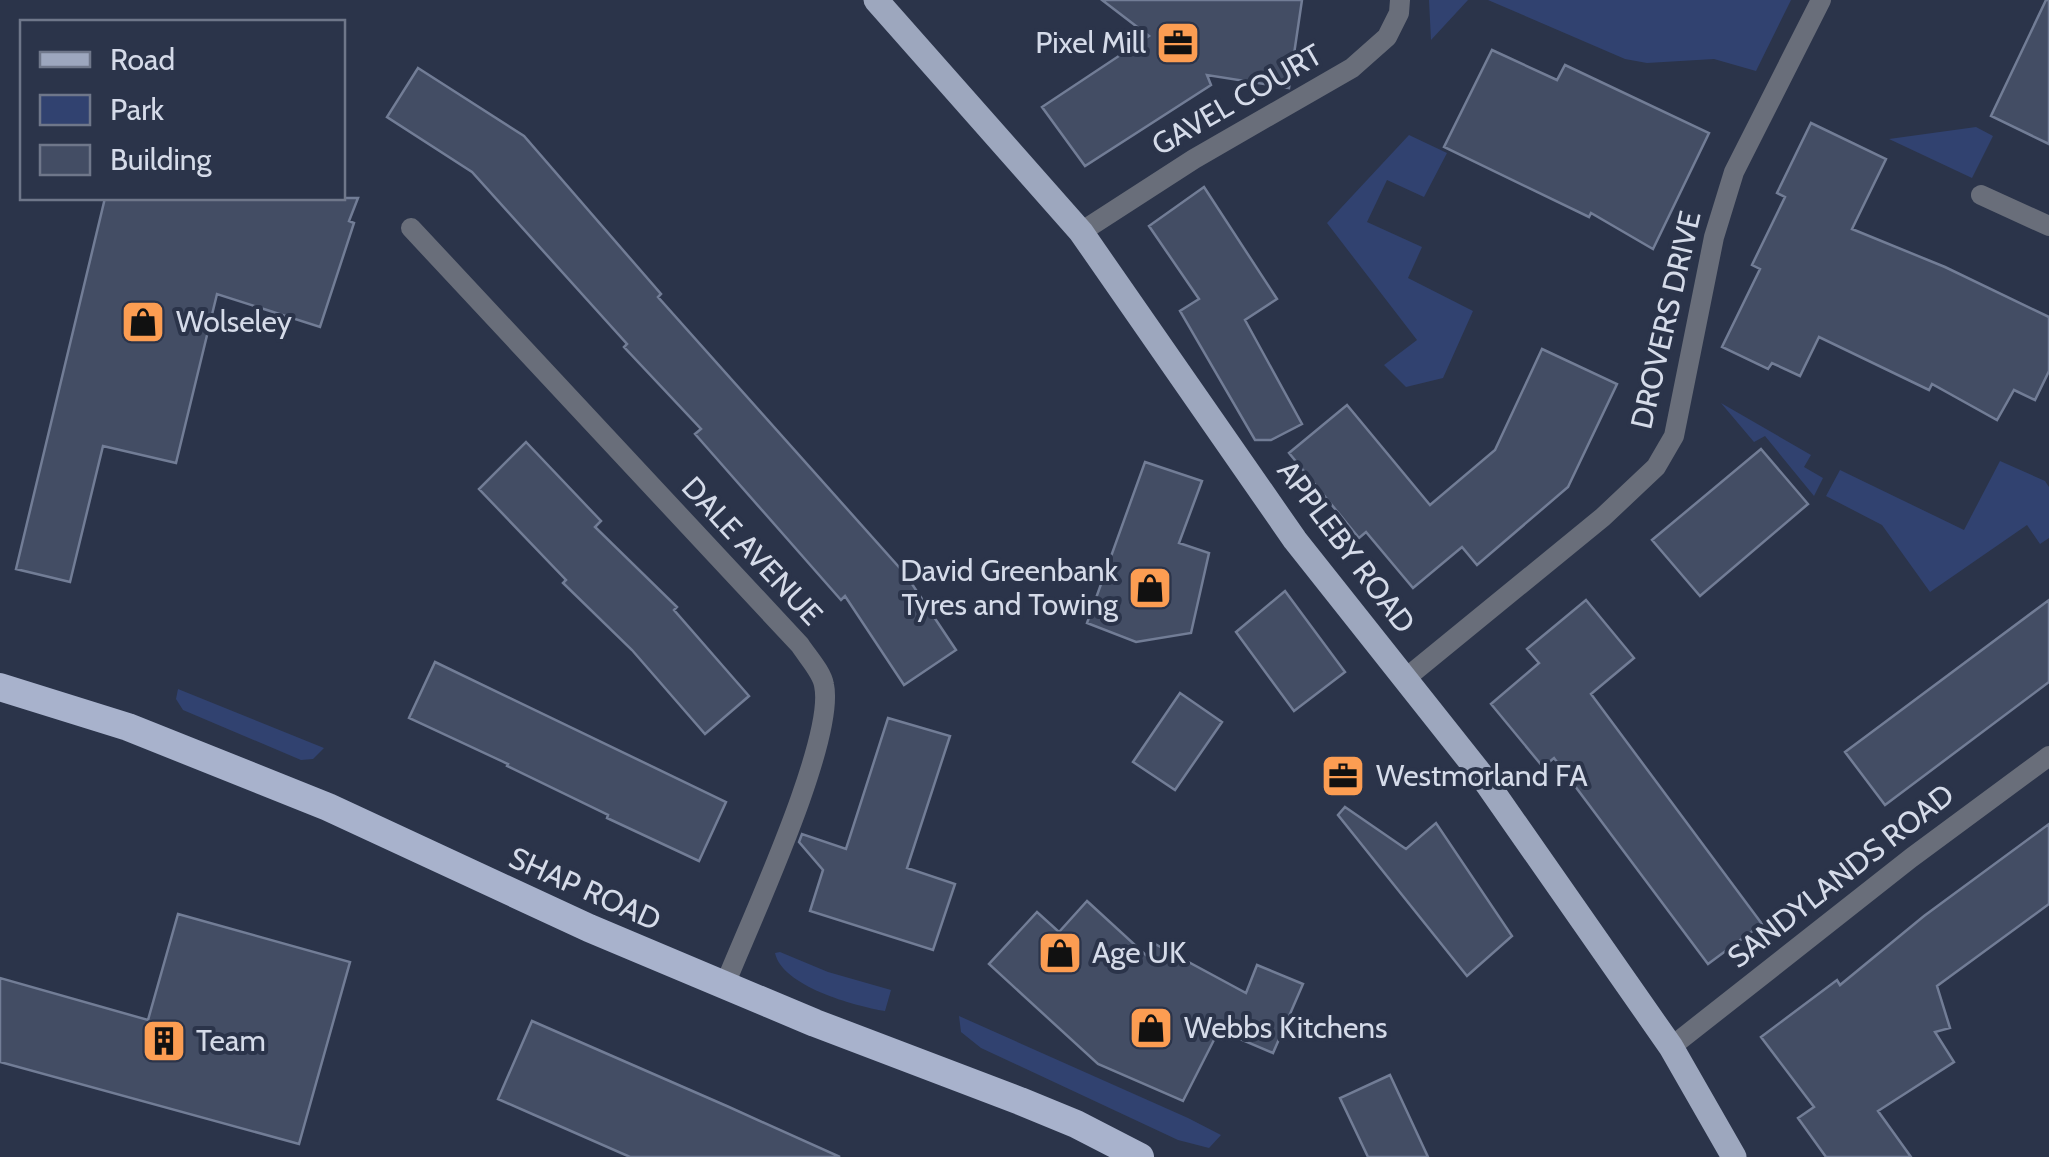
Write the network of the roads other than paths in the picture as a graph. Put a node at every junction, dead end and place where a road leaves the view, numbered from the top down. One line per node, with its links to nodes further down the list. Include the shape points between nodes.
1 (876, 0): 7 (main road, APPLEBY ROAD)
2 (1400, 0): 7 (street, GAVEL COURT, via 1387,36 1352,68)
3 (1821, 0): 8 (street, DROVERS DRIVE, via 1734,172 1714,237 1674,436 1656,467)
4 (1981, 195): 5 (street)
5 (2049, 226)
6 (411, 228): 11 (street, DALE AVENUE, via 800,645 824,683 824,717 811,770)
7 (1081, 232): 8 (main road, APPLEBY ROAD, via 1295,540)
8 (1406, 678): 12 (main road, APPLEBY ROAD)
9 (0, 687): 11 (highway, SHAP ROAD, via 128,726 328,807)
10 (2049, 756): 12 (street, SANDYLANDS ROAD)
11 (724, 987): 13 (highway, SHAP ROAD, via 1020,1100)
12 (1672, 1047): 14 (main road, APPLEBY ROAD)
13 (1140, 1157)
14 (1734, 1157)

